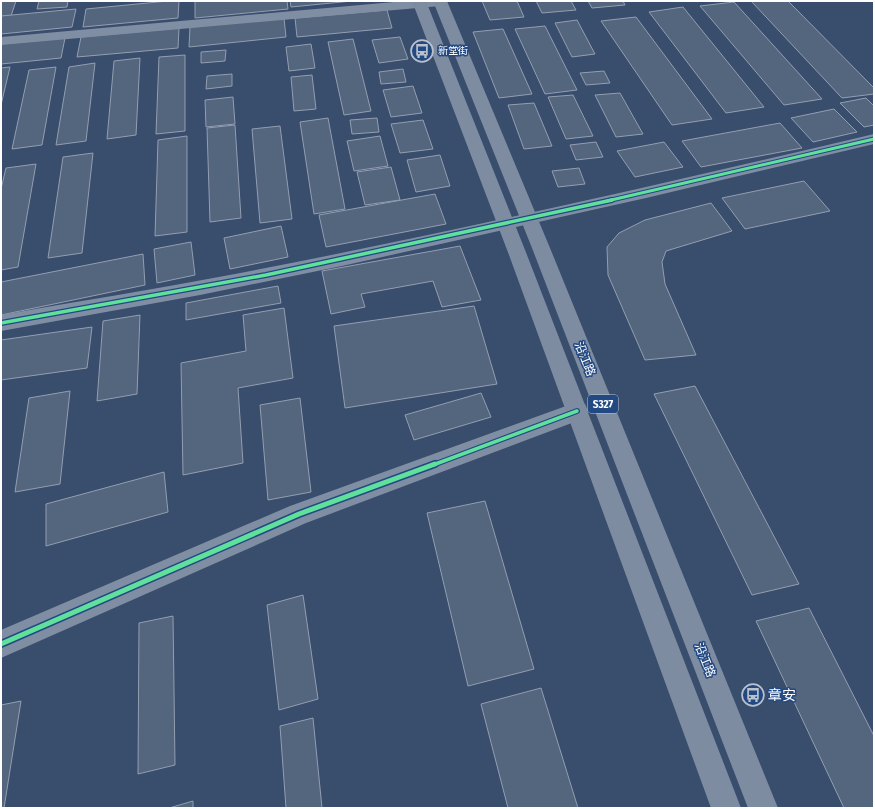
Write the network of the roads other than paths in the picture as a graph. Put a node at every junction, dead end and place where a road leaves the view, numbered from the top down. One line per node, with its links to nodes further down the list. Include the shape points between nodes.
1 (430, 2): 2 (street); 4 (main road, 沿江路 / S327); 5 (main road)
2 (1, 40)
3 (874, 139): 4 (street)
4 (529, 219): 5 (street); 10 (main road, 沿江路 / S327)
5 (505, 223): 6 (street, via 264,276); 7 (main road)
6 (1, 323)
7 (577, 411): 8 (street, via 299,514); 9 (main road)
8 (1, 644)
9 (726, 808)
10 (763, 808)

